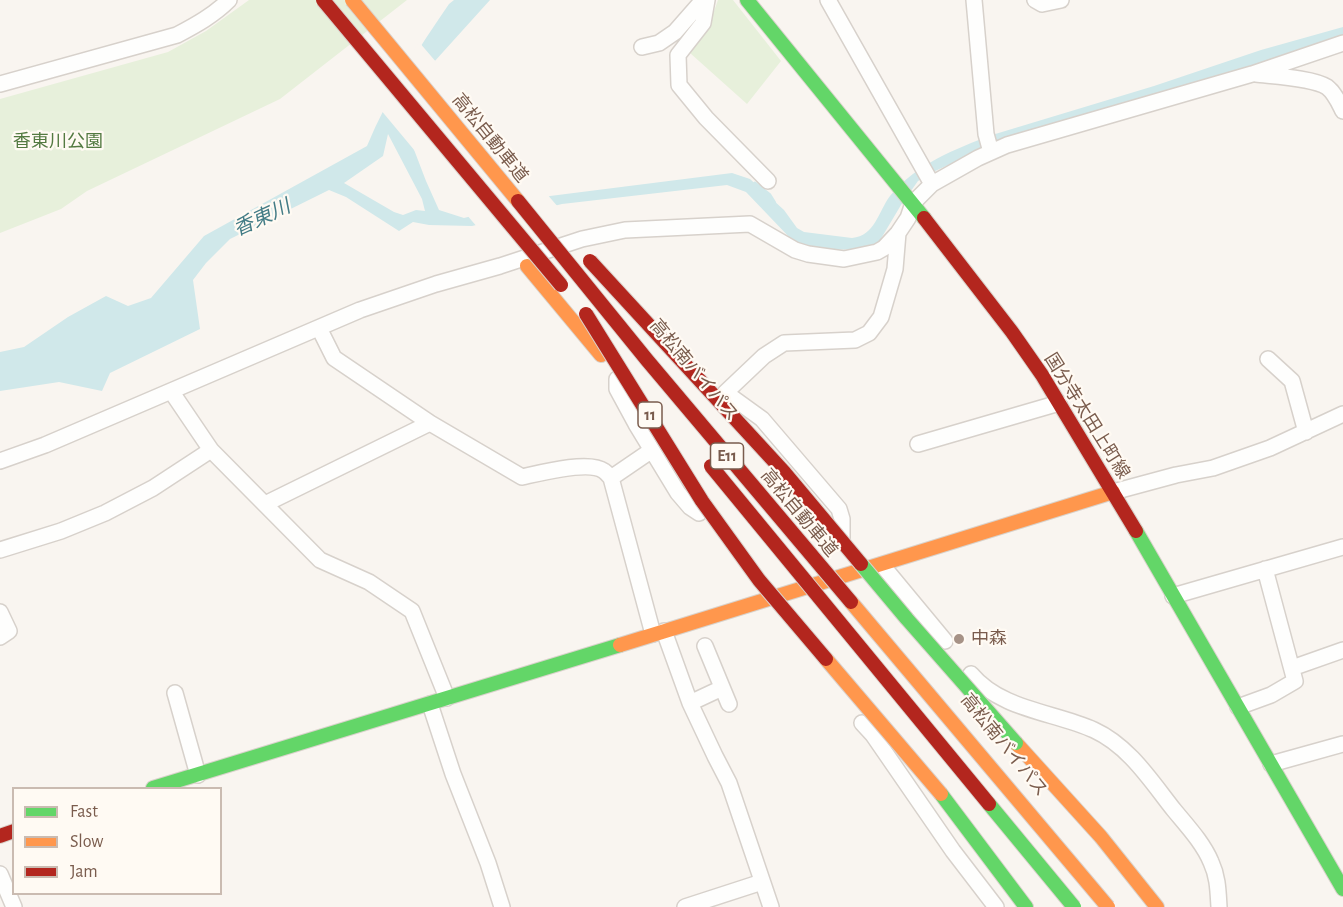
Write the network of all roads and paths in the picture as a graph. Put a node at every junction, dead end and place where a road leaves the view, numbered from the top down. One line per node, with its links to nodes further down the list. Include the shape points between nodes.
1 (229, 0): 15 (street, via 177,35)
2 (313, 0): 25 (main road, 11)
3 (323, 0): 26 (main road, bridge)
4 (352, 0): 17 (main road, 高松自動車道 / E11, bridge)
5 (359, 0): 24 (main road, 高松南バイパス)
6 (705, 0): 13 (street, via 675,32 659,43); 19 (street, via 703,23 678,55 679,85 705,118)
7 (747, 0): 22 (main road, 国分寺太田上町線)
8 (828, 0): 20 (street)
9 (974, 0): 18 (street)
10 (1035, 0): 11 (street, via 1042,4)
11 (1061, 0)
12 (1343, 43): 14 (street)
13 (642, 47)
14 (1252, 74): 16 (street, via 1317,82 1334,94); 18 (street, via 1007,145)
15 (0, 84)
16 (1343, 111)
17 (468, 139): 21 (main road, bridge); 85 (main road, 高松自動車道 / E11, bridge, via 647,360)
18 (989, 145): 20 (street)
19 (768, 181)
20 (931, 181): 22 (street)
21 (530, 195)
22 (912, 202): 23 (street); 34 (main road, 国分寺太田上町線, via 1012,332)
23 (898, 233): 24 (street, via 877,252 844,259 795,250 750,225 624,230 582,240); 32 (street, via 895,269 881,317 869,333 855,340 784,343 764,356)
24 (559, 234): 25 (street); 27 (main road, 高松南バイパス); 86 (main road, bridge, via 784,472 1101,837)
25 (522, 259): 28 (street, via 436,284); 30 (main road, 11)
26 (578, 305): 33 (main road, bridge); 82 (main road, bridge, via 702,501 759,580 941,794)
27 (626, 317): 32 (street); 53 (main road, 高松南バイパス)
28 (319, 328): 31 (street); 36 (street, via 334,358)
29 (1268, 359): 37 (street, via 1292,381)
30 (617, 375): 40 (street, via 622,400); 44 (main road, 11)
31 (171, 391): 39 (street); 42 (street)
32 (725, 393): 53 (street, via 762,419 839,509)
33 (653, 396)
34 (1059, 403): 38 (street); 45 (main road, 国分寺太田上町線)
35 (1343, 414): 37 (street)
36 (430, 423): 43 (street, via 522,477 583,467 603,470); 46 (street)
37 (1306, 432): 45 (street, via 1213,468)
38 (918, 444)
39 (211, 450): 46 (street); 50 (street, via 153,488 105,513)
40 (652, 450): 43 (street); 47 (street, via 690,507 708,520)
41 (706, 460): 84 (main road, 高松自動車道 / E11, bridge)
42 (0, 461)
43 (611, 478): 57 (street)
44 (704, 480)
45 (1113, 492): 51 (main road); 55 (main road, 国分寺太田上町線)
46 (265, 504): 64 (street, via 320,560 369,582 412,611)
47 (737, 532)
48 (1343, 547): 52 (street)
49 (762, 549): 54 (main road)
50 (0, 550)
51 (882, 565): 53 (main road); 87 (street, via 977,681 1025,708 1097,731 1134,760 1200,842 1218,884)
52 (1265, 570): 55 (street); 61 (street)
53 (845, 576): 54 (main road); 85 (main road, 高松南バイパス)
54 (797, 591): 57 (main road); 81 (street, via 788,625 796,641 873,735); 83 (main road)
55 (1173, 596): 68 (main road, 国分寺太田上町線)
56 (0, 612): 58 (street, via 9,631)
57 (658, 633): 64 (main road); 65 (street)
58 (0, 637)
59 (705, 646): 62 (street)
60 (1343, 650): 61 (street)
61 (1292, 668): 68 (street, via 1295,681)
62 (722, 688): 65 (street); 67 (street)
63 (175, 693): 71 (street)
64 (447, 698): 66 (main road)
65 (690, 703): 74 (street, via 729,783)
66 (430, 704): 71 (main road); 78 (street)
67 (729, 704)
68 (1238, 707): 70 (main road, 国分寺太田上町線)
69 (1343, 744): 70 (street)
70 (1271, 764): 75 (main road, 国分寺太田上町線)
71 (198, 774): 72 (main road)
72 (159, 787)
73 (0, 874): 77 (street)
74 (762, 882): 76 (street); 80 (street)
75 (1343, 889)
76 (721, 901): 79 (street)
77 (15, 907)
78 (502, 907)
79 (686, 907)
80 (771, 907)
81 (996, 907)
82 (1026, 907)
83 (1060, 907)
84 (1074, 907)
85 (1109, 907)
86 (1157, 907)
87 (1219, 907)

